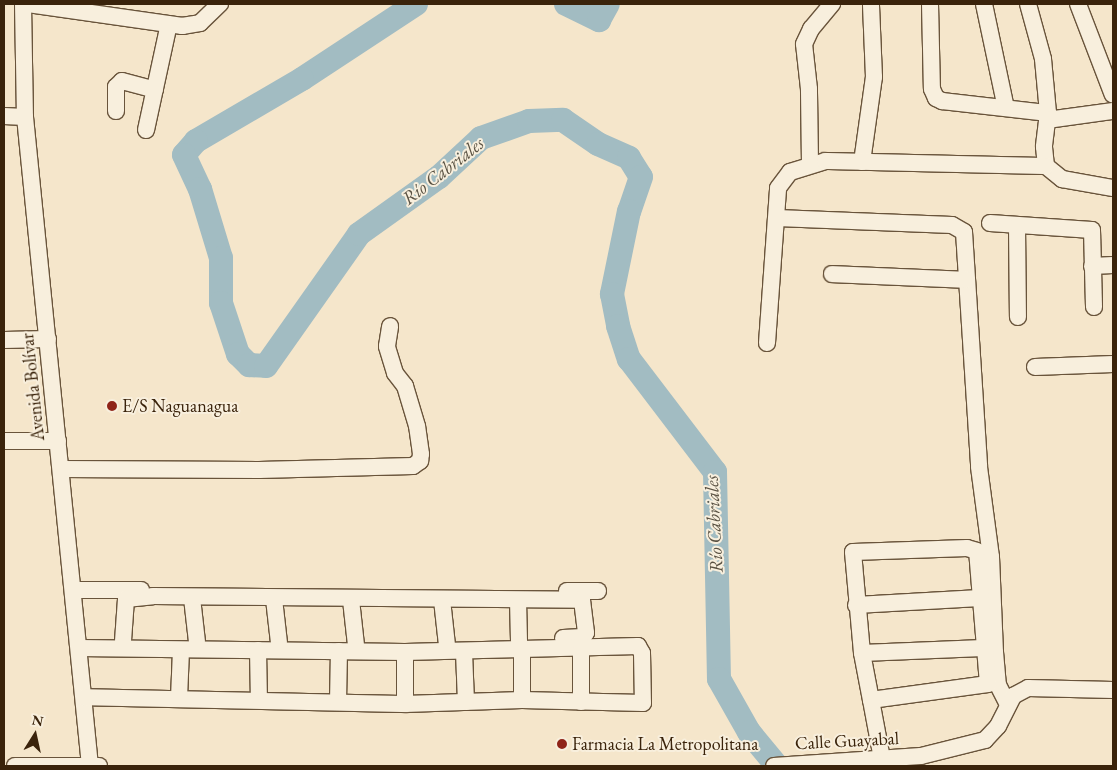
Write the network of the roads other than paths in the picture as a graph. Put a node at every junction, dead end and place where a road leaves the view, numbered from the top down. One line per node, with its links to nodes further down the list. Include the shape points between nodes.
1 (22, 4): 18 (street, Avenida Bolívar)
2 (28, 4): 10 (street)
3 (220, 4): 10 (street, via 200,22 182,26)
4 (832, 4): 21 (street, via 811,29 804,44 809,89)
5 (871, 4): 20 (street, via 874,77)
6 (930, 4): 13 (street, via 932,89 936,98)
7 (984, 4): 13 (street)
8 (1028, 4): 17 (street, via 1040,42)
9 (1078, 4): 12 (street)
10 (169, 24): 11 (street)
11 (155, 90): 14 (street, via 122,81 116,87); 19 (street)
12 (1113, 95)
13 (1006, 108): 17 (street)
14 (116, 111)
15 (1113, 111): 17 (street)
16 (4, 116): 18 (street)
17 (1048, 116): 22 (street, via 1044,147)
18 (25, 117): 34 (street, Avenida Bolívar)
19 (146, 130)
20 (862, 162): 21 (street); 22 (street)
21 (810, 164): 24 (street, via 782,178 778,188)
22 (1046, 166): 23 (street, via 1062,179)
23 (1113, 188)
24 (777, 218): 30 (street, via 956,226 964,232); 36 (street)
25 (990, 223): 26 (street)
26 (1017, 226): 28 (street, via 1092,230); 32 (street)
27 (1113, 265): 28 (street)
28 (1092, 266): 31 (street)
29 (832, 274): 30 (street)
30 (968, 280): 76 (street, via 979,467 991,556 995,652 1000,691)
31 (1094, 307)
32 (1018, 317)
33 (390, 326): 41 (street, via 387,346 394,373 405,386 417,426 421,454 420,461 413,466 259,470)
34 (48, 339): 35 (street); 40 (street, Avenida Bolívar)
35 (4, 340)
36 (767, 343)
37 (1113, 364): 38 (street)
38 (1035, 367)
39 (4, 441): 40 (street)
40 (58, 441): 41 (street, Avenida Bolívar)
41 (61, 469): 42 (street, Avenida Bolívar)
42 (74, 590): 43 (street, via 376,596 522,590); 53 (street, Avenida Bolívar)
43 (598, 591)
44 (192, 598): 46 (street); 51 (street, via 128,598); 52 (street)
45 (980, 598): 50 (street); 50 (street, via 979,556 973,548 853,552); 59 (street)
46 (274, 599): 47 (street); 54 (street)
47 (351, 600): 48 (street); 55 (street)
48 (442, 600): 49 (street); 56 (street)
49 (518, 600): 57 (street); 57 (street, via 582,600 587,627 583,637)
50 (856, 604): 65 (street)
51 (123, 641): 52 (street); 53 (street)
52 (198, 642): 54 (street)
53 (79, 644): 60 (street); 67 (street, Avenida Bolívar)
54 (279, 644): 55 (street)
55 (356, 645): 56 (street)
56 (447, 645): 57 (street)
57 (521, 645): 58 (street); 64 (street); 70 (street)
58 (581, 648): 74 (street); 74 (street, via 638,646 642,653 643,702)
59 (983, 648): 65 (street); 71 (street, via 988,684)
60 (181, 650): 61 (street); 68 (street)
61 (258, 650): 62 (street); 69 (street)
62 (339, 651): 63 (street); 72 (street)
63 (405, 652): 64 (street); 75 (street)
64 (464, 652): 73 (street)
65 (862, 653): 71 (street)
66 (1113, 690): 76 (street, via 1028,688 1013,696)
67 (84, 697): 68 (street); 80 (street, Avenida Bolívar)
68 (179, 698): 69 (street)
69 (259, 700): 72 (street)
70 (522, 700): 73 (street); 74 (street)
71 (871, 700): 77 (street)
72 (338, 702): 75 (street)
73 (466, 702): 75 (street)
74 (581, 702)
75 (405, 704)
76 (1008, 705): 78 (street, Calle Guayabal, via 998,726 985,740)
77 (882, 759): 78 (street, Calle Guayabal); 82 (street, Calle Guayabal)
78 (915, 762)
79 (15, 766): 80 (street)
80 (90, 766): 81 (street)
81 (99, 766)
82 (774, 766)

